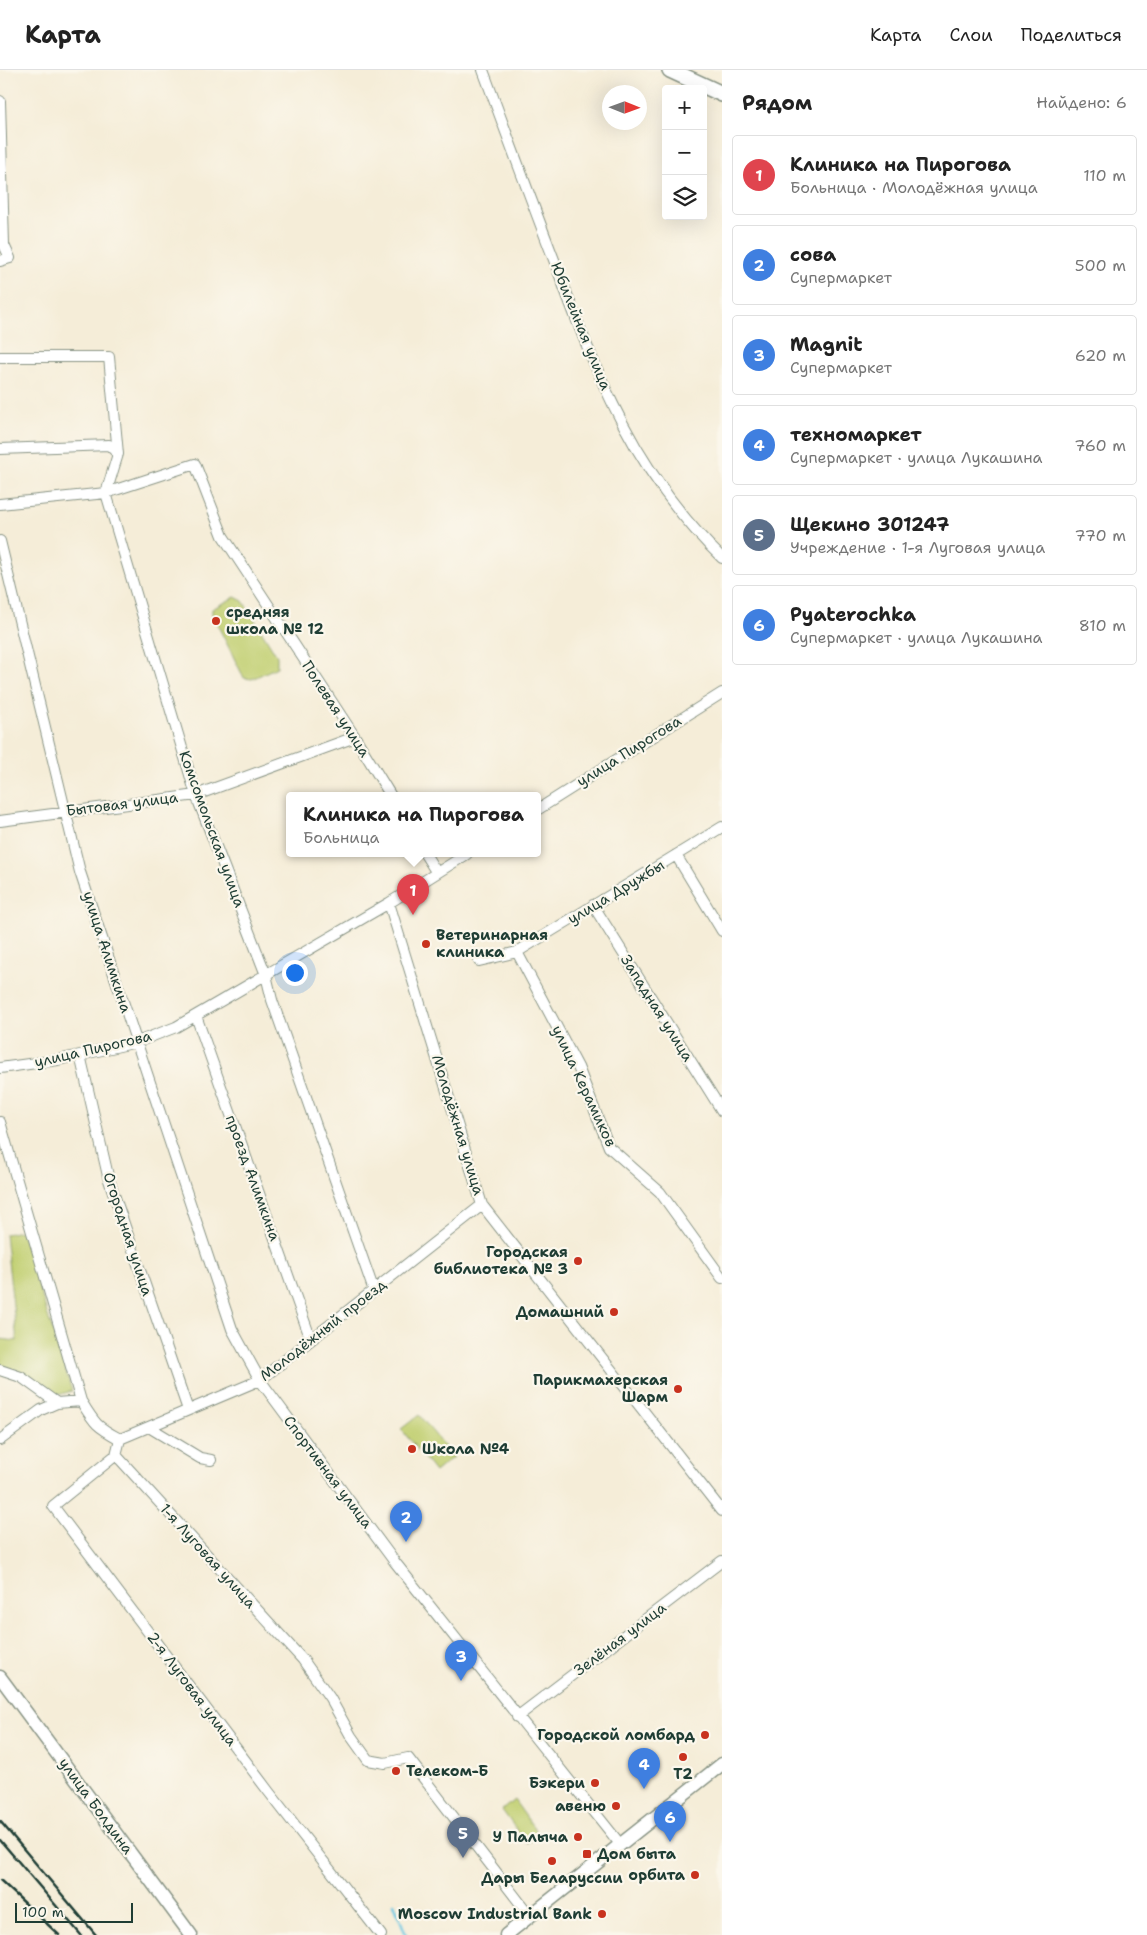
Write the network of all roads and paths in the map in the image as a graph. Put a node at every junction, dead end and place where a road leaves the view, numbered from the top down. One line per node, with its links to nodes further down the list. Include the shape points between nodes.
1 (483, 70): 12 (street, Юбилейная улица, via 590,356 632,444 656,483)
2 (670, 70): 3 (highway)
3 (722, 94)
4 (0, 102): 5 (street, via 4,245 10,258)
5 (0, 261)
6 (0, 357): 8 (street, via 108,357)
7 (0, 449): 8 (street, via 109,445)
8 (118, 454): 9 (street)
9 (106, 493): 10 (street); 14 (street, Полевая улица, via 195,464 223,536); 16 (street, Комсомольская улица)
10 (0, 504)
11 (0, 541): 18 (street, улица Алимкина)
12 (722, 558)
13 (722, 693): 17 (street, улица Пирогова)
14 (355, 737): 15 (street, Полевая улица); 16 (street, Бытовая улица)
15 (389, 792)
16 (196, 795): 18 (street, Бытовая улица); 30 (street, Комсомольская улица)
17 (541, 807)
18 (64, 812): 19 (street, Бытовая улица); 32 (street, улица Алимкина, via 80,872)
19 (0, 822)
20 (722, 827): 21 (street, улица Дружбы)
21 (676, 855): 26 (street, улица Дружбы); 27 (street)
22 (427, 857): 24 (street)
23 (462, 857): 24 (street, улица Пирогова)
24 (437, 873): 25 (street, улица Пирогова)
25 (389, 903): 30 (street, улица Пирогова); 37 (street, Молодёжная улица)
26 (593, 905): 28 (street, улица Дружбы); 35 (street, Западная улица)
27 (722, 931)
28 (517, 952): 29 (street, улица Дружбы); 38 (street, улица Керамиков, via 578,1067 609,1147 660,1192)
29 (480, 961)
30 (266, 975): 31 (street, улица Пирогова); 39 (street, Комсомольская улица)
31 (196, 1016): 32 (street, улица Пирогова); 40 (street, проезд Алимкина)
32 (136, 1042): 33 (street, улица Пирогова); 42 (street, улица Алимкина, via 232,1329)
33 (80, 1055): 34 (street, улица Пирогова); 45 (street, Огородная улица, via 109,1180)
34 (0, 1068)
35 (722, 1111)
36 (0, 1122): 43 (street)
37 (482, 1205): 39 (street, Молодёжный проезд); 51 (street, Молодёжная улица)
38 (722, 1278)
39 (374, 1291): 40 (street, Молодёжный проезд)
40 (311, 1340): 42 (street, Молодёжный проезд)
41 (0, 1370): 44 (street, via 22,1377)
42 (260, 1380): 45 (street, Молодёжный проезд); 54 (street, Спортивная улица, via 394,1561)
43 (80, 1401): 44 (street); 47 (street, via 97,1426)
44 (58, 1402): 48 (street, via 41,1410)
45 (188, 1410): 46 (street, Молодёжный проезд)
46 (148, 1428): 47 (street, Молодёжный проезд); 50 (street, via 200,1458)
47 (120, 1439): 49 (street)
48 (0, 1440)
49 (116, 1455): 57 (street, 1-я Луговая улица, via 302,1660 368,1760 385,1763 408,1758); 59 (street, 2-я Луговая улица, via 53,1506)
50 (211, 1460)
51 (722, 1512)
52 (722, 1561): 54 (street, Зелёная улица)
53 (0, 1677): 58 (main road, улица Болдина)
54 (518, 1717): 56 (street, Спортивная улица)
55 (722, 1764): 56 (main road)
56 (620, 1844): 57 (main road)
57 (530, 1916): 60 (main road)
58 (191, 1935)
59 (380, 1935)
60 (506, 1935)

